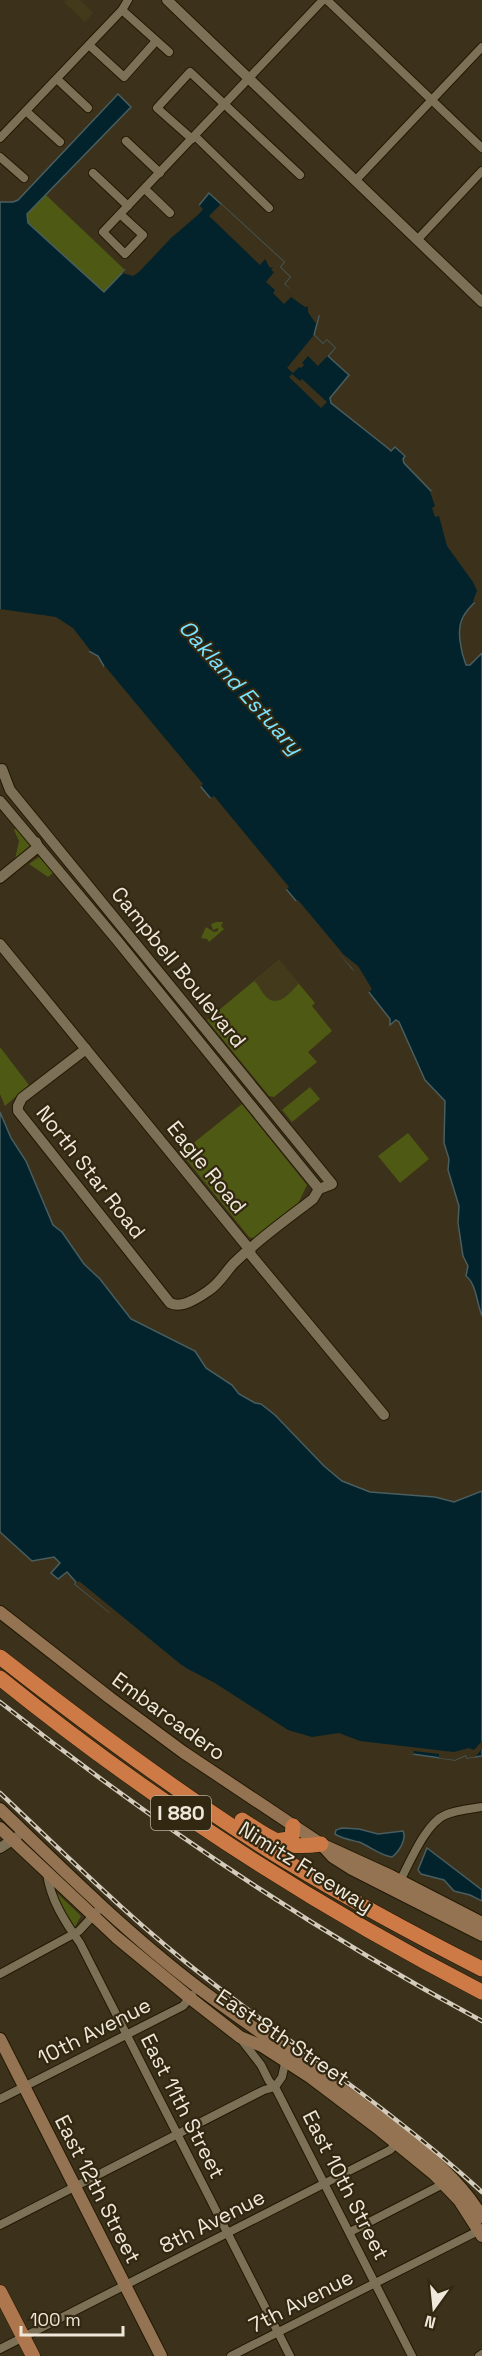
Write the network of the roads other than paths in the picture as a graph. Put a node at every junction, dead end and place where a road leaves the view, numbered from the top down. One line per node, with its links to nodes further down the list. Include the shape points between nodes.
1 (128, 0): 4 (street)
2 (167, 0): 10 (street)
3 (325, 0): 10 (street); 11 (street)
4 (122, 10): 5 (street); 6 (street)
5 (156, 41): 6 (street, via 124,77); 8 (street)
6 (89, 45): 9 (street)
7 (482, 47): 11 (street)
8 (169, 52)
9 (57, 79): 13 (street); 14 (street)
10 (249, 79): 12 (street); 26 (street)
11 (431, 100): 19 (street); 26 (street)
12 (225, 104): 16 (street); 16 (street, via 190,72 157,108); 24 (street)
13 (88, 108)
14 (26, 111): 15 (street); 18 (street)
15 (0, 138)
16 (193, 138): 23 (street); 29 (street)
17 (126, 141): 23 (street)
18 (60, 142)
19 (482, 148)
20 (0, 157): 25 (street)
21 (482, 171): 32 (street)
22 (93, 173): 28 (street)
23 (160, 173): 27 (street)
24 (300, 175)
25 (24, 178)
26 (355, 181): 32 (street)
27 (145, 189): 28 (street); 30 (street)
28 (128, 206): 31 (street)
29 (269, 208)
30 (170, 213)
31 (120, 214): 31 (street, via 103,232 125,254 143,235)
32 (418, 239): 33 (street)
33 (481, 299)
34 (1, 766): 35 (street); 42 (street, Campbell Boulevard, via 10,790 332,1184)
35 (0, 782)
36 (0, 795): 38 (street, Campbell Boulevard, via 33,834)
37 (0, 801): 38 (street, Campbell Boulevard)
38 (38, 847): 39 (street); 42 (street, Campbell Boulevard)
39 (0, 878)
40 (0, 944): 41 (street, Eagle Road)
41 (86, 1049): 43 (street, Eagle Road); 43 (street, North Star Road, via 22,1098 18,1111 170,1303 182,1305 207,1293)
42 (319, 1189): 43 (street, via 313,1199)
43 (250, 1250): 44 (street, Eagle Road)
44 (384, 1415)
45 (0, 1612): 51 (main road, Embarcadero, via 126,1710)
46 (0, 1657): 48 (highway, Nimitz Freeway / I 880)
47 (0, 1678): 63 (highway, Nimitz Freeway / I 880, via 176,1809 308,1896)
48 (172, 1785): 55 (highway, via 208,1798); 66 (highway, Nimitz Freeway / I 880, via 336,1891)
49 (482, 1807): 59 (street, via 436,1820)
50 (0, 1809): 53 (main road, East 8th Street)
51 (292, 1826): 55 (highway, via 289,1839); 56 (main road, Embarcadero)
52 (0, 1828): 54 (main road, East 8th Street)
53 (23, 1831): 54 (street); 60 (main road, East 8th Street)
54 (13, 1841): 57 (street); 58 (main road, East 8th Street)
55 (275, 1841): 56 (highway, via 297,1847)
56 (321, 1844): 59 (main road, Embarcadero); 65 (main road, Embarcadero, via 352,1869)
57 (0, 1848)
58 (47, 1873): 61 (main road, East 8th Street); 64 (street, East 11th Street, via 51,1894)
59 (400, 1881): 62 (main road, Embarcadero)
60 (102, 1906): 61 (street); 68 (main road, East 8th Street)
61 (93, 1915): 64 (street); 70 (main road, East 8th Street)
62 (482, 1923)
63 (373, 1933): 69 (highway, Nimitz Freeway / I 880); 71 (highway)
64 (74, 1935): 67 (street); 72 (street, East 11th Street)
65 (482, 1935)
66 (482, 1969)
67 (0, 1974)
68 (198, 1987): 70 (street, 10th Avenue); 75 (main road, East 8th Street)
69 (482, 1992)
70 (190, 1998): 72 (street, 10th Avenue, via 183,2006); 73 (main road, East 8th Street)
71 (482, 2002)
72 (127, 2035): 77 (street, 10th Avenue); 80 (street, East 11th Street)
73 (240, 2037): 76 (main road, East 8th Street); 78 (street, East 10th Street)
74 (0, 2039): 77 (main road, East 12th Street)
75 (284, 2047): 76 (street); 81 (main road, East 8th Street)
76 (286, 2061): 78 (street); 81 (main road, East 8th Street)
77 (24, 2086): 79 (street, 10th Avenue); 84 (main road, East 12th Street)
78 (276, 2087): 80 (street); 83 (street, East 10th Street)
79 (0, 2099)
80 (177, 2134): 84 (street); 89 (street, East 11th Street)
81 (400, 2139): 82 (main road, East 8th Street); 83 (street, 8th Avenue, via 390,2150)
82 (448, 2181): 85 (main road, East 8th Street); 87 (street); 88 (main road, East 8th Street)
83 (325, 2183): 87 (street, East 10th Street); 89 (street, 8th Avenue)
84 (75, 2187): 86 (street); 91 (main road, East 12th Street)
85 (482, 2217)
86 (0, 2225)
87 (350, 2232): 90 (street, East 10th Street)
88 (481, 2232): 90 (street, 7th Avenue)
89 (227, 2233): 91 (street, 8th Avenue); 93 (street, East 11th Street)
90 (376, 2283): 93 (street, 7th Avenue); 100 (street, East 10th Street)
91 (125, 2286): 94 (street, 8th Avenue); 97 (main road, East 12th Street)
92 (0, 2292): 94 (main road)
93 (278, 2332): 98 (street, 7th Avenue); 99 (street, East 11th Street)
94 (24, 2337): 95 (street, 8th Avenue); 96 (main road)
95 (0, 2349)
96 (33, 2356)
97 (161, 2356)
98 (231, 2356)
99 (290, 2356)
100 (412, 2356)

